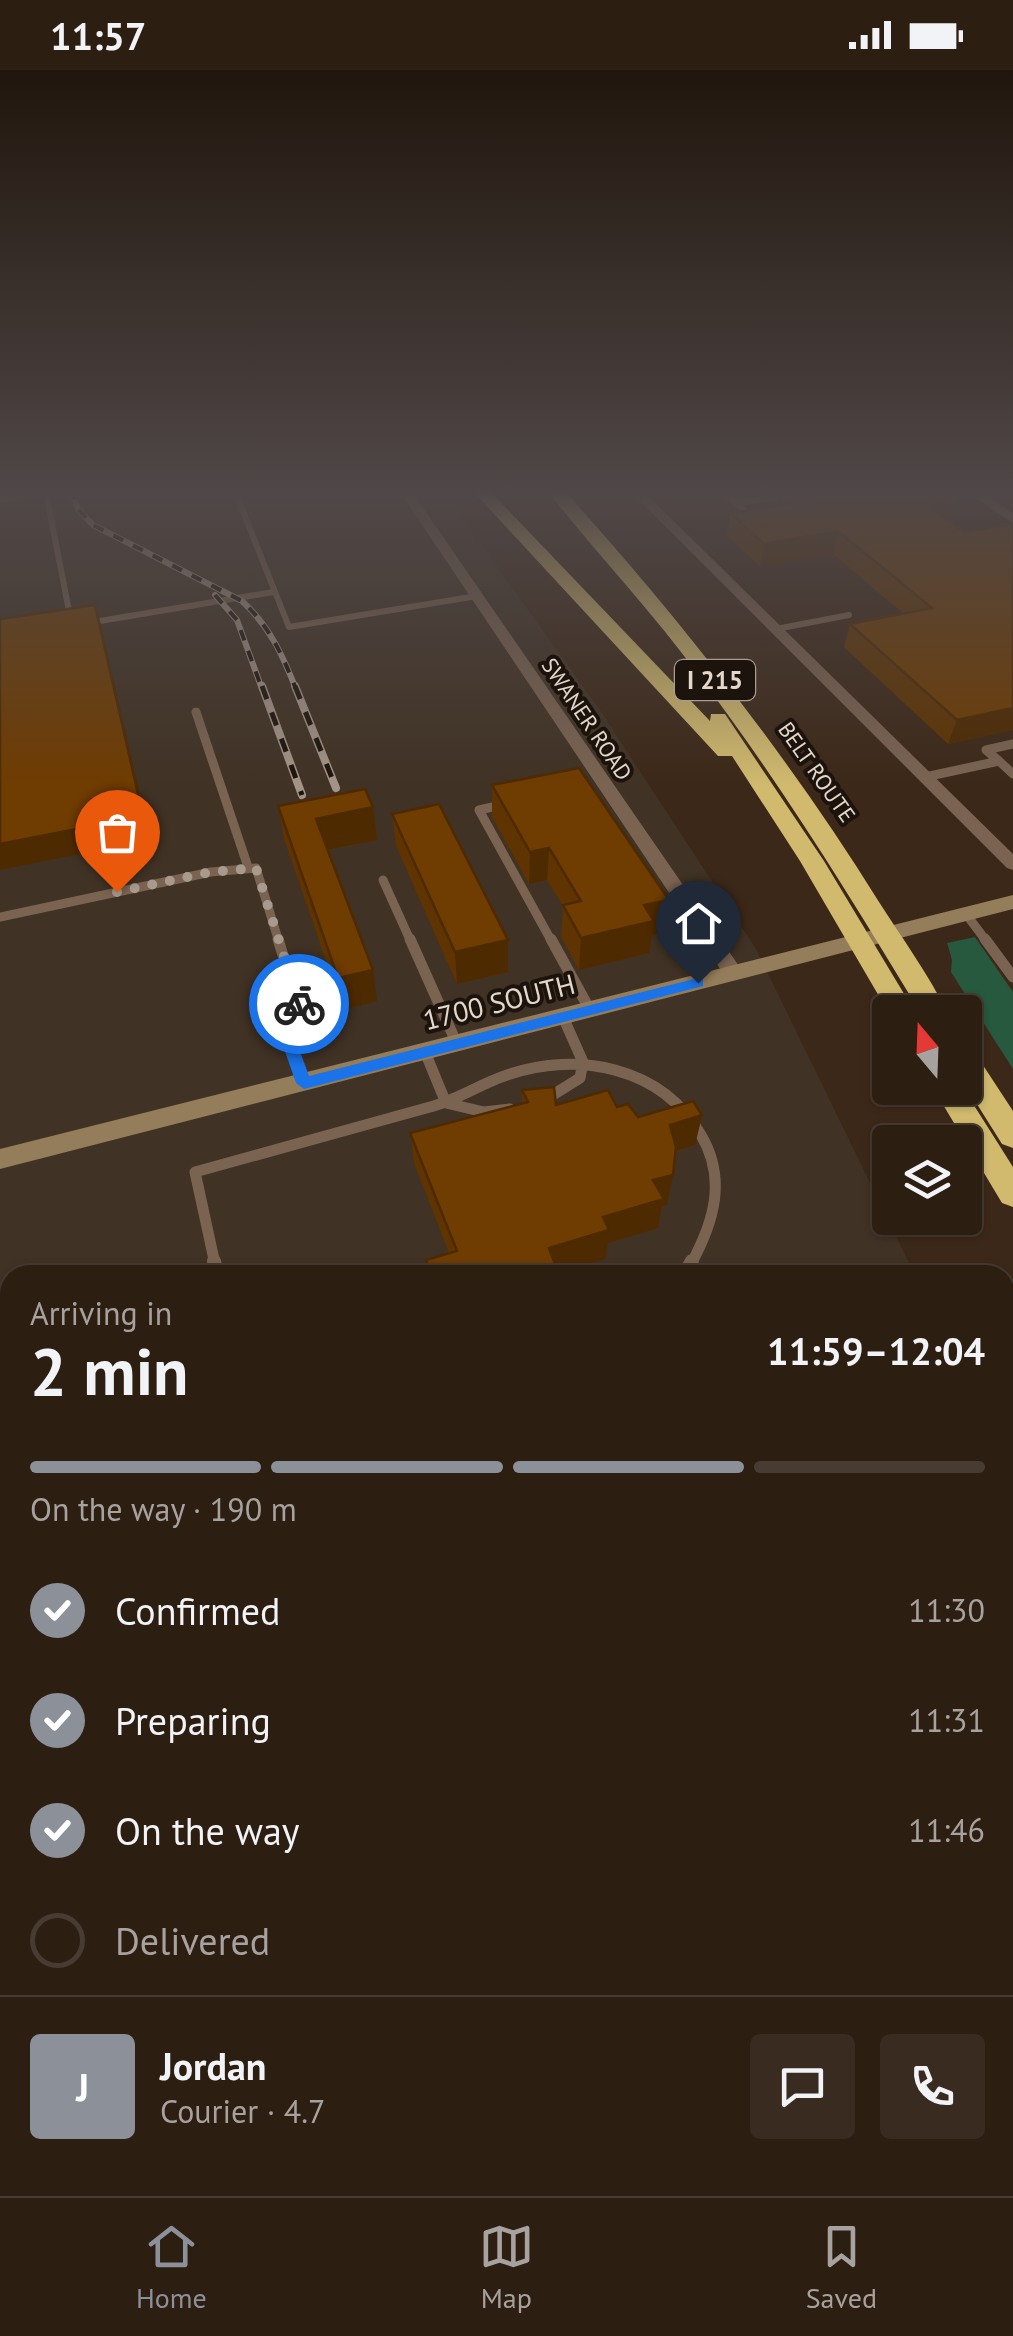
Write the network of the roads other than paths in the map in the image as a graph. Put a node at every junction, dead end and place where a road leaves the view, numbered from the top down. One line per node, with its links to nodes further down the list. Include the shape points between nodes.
1 (65, 588): 11 (lane)
2 (273, 588): 8 (lane)
3 (472, 588): 9 (street, SWANER ROAD)
4 (573, 588): 19 (highway)
5 (620, 588): 19 (highway, BELT ROUTE / I 215)
6 (639, 588): 24 (highway, BELT ROUTE / I 215, via 709,672 837,854)
7 (735, 588): 13 (street)
8 (274, 592): 9 (lane, via 289,627); 11 (lane)
9 (477, 596): 28 (street, SWANER ROAD, via 594,783)
10 (849, 615): 13 (lane)
11 (72, 626): 12 (lane)
12 (54, 629)
13 (776, 629): 18 (street)
14 (196, 712): 22 (lane)
15 (1013, 744): 16 (lane, via 986,750)
16 (999, 761): 17 (lane); 18 (lane)
17 (1013, 774)
18 (925, 777): 21 (street)
19 (773, 800): 24 (highway, BELT ROUTE / I 215)
20 (517, 801): 32 (lane, via 480,810)
21 (1013, 864)
22 (248, 867): 27 (lane); 37 (lane, via 260,873 302,1017 287,1037)
23 (384, 880): 34 (lane)
24 (843, 889): 30 (highway, BELT ROUTE / I 215); 31 (highway, BELT ROUTE / I 215)
25 (1013, 902): 26 (street, 1700 SOUTH)
26 (966, 914): 28 (street, 1700 SOUTH); 29 (lane)
27 (0, 917)
28 (734, 974): 32 (street, 1700 SOUTH)
29 (1013, 977)
30 (893, 995)
31 (923, 995)
32 (590, 1010): 33 (street, 1700 SOUTH)
33 (564, 1017): 34 (street, 1700 SOUTH); 36 (lane)
34 (457, 1044): 35 (street, 1700 SOUTH)
35 (424, 1052): 37 (street, 1700 SOUTH); 39 (lane)
36 (583, 1062): 39 (lane, via 476,1084); 39 (lane, via 580,1078 547,1100 484,1112); 45 (lane, via 637,1076 693,1121 710,1156 717,1196)
37 (304, 1083): 42 (street, 1700 SOUTH)
38 (982, 1088): 41 (highway)
39 (446, 1103): 44 (lane, via 195,1172)
40 (958, 1105): 43 (highway)
41 (1013, 1136)
42 (0, 1159)
43 (1013, 1194)
44 (215, 1265)
45 (690, 1265)

